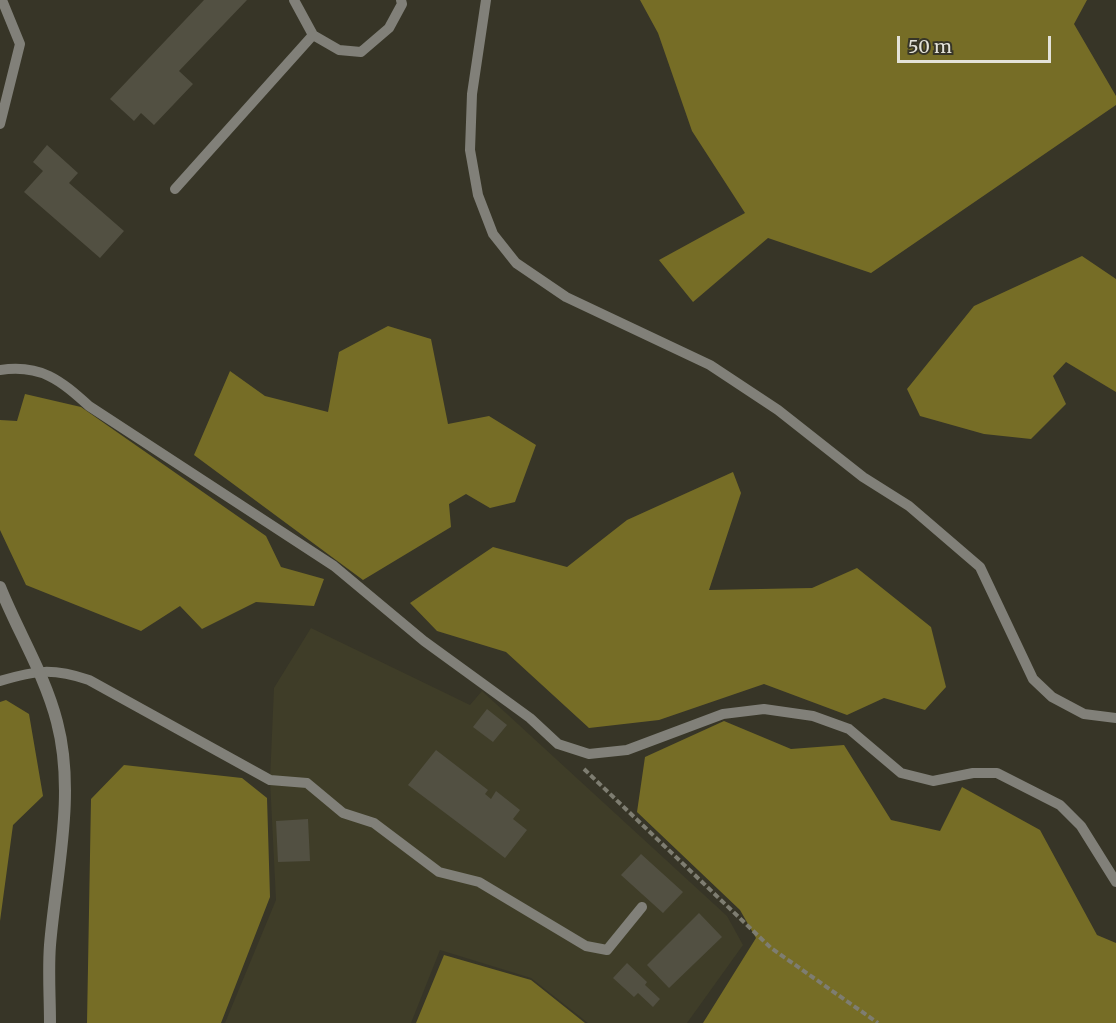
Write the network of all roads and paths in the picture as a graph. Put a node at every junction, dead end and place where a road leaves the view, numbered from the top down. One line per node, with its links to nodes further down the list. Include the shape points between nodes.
1 (2, 0): 6 (lane, via 20,44)
2 (294, 0): 5 (lane)
3 (402, 0): 5 (lane, via 389,28 361,52 339,50)
4 (486, 0): 12 (lane, via 472,94 470,150 478,195 493,234 516,263 566,297 710,365 909,506 980,567 1033,679 1052,697 1084,714)
5 (313, 35): 7 (lane)
6 (0, 124)
7 (175, 189)
8 (0, 370): 13 (lane, via 39,370 58,379 89,406 334,566)
9 (0, 587): 10 (street)
10 (39, 670): 11 (lane); 15 (lane, via 64,671 89,680 270,780 307,783 343,813 374,823 439,872 479,882 586,946 607,950); 16 (street, via 64,757 64,804 50,949)
11 (0, 681)
12 (1116, 718)
13 (558, 744): 14 (lane, via 590,754 646,743 723,714 764,709 813,716 849,729 901,773 933,781 997,773 1060,805 1081,826); 17 (path, via 771,948)
14 (1116, 882)
15 (642, 907)
16 (50, 1023)
17 (878, 1023)

